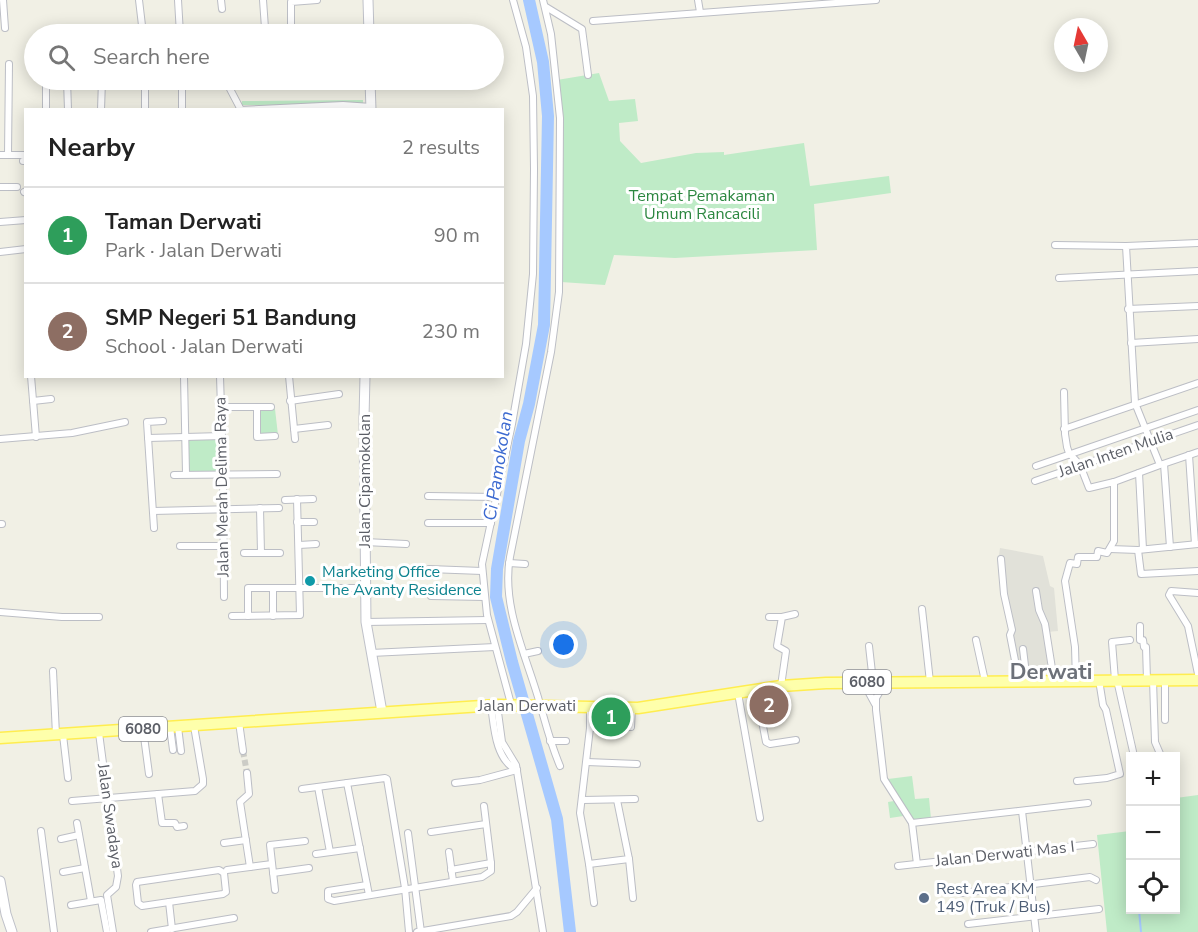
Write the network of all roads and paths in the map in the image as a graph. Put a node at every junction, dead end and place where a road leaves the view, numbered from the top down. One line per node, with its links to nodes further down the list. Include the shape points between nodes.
1 (3, 0): 21 (street)
2 (139, 0): 16 (street)
3 (178, 0): 17 (street)
4 (221, 0): 13 (street)
5 (263, 0): 18 (street)
6 (317, 0): 19 (street, via 291,2)
7 (368, 0): 20 (street)
8 (513, 0): 104 (street, via 533,96 533,274 514,412)
9 (698, 0): 14 (street)
10 (876, 0): 11 (street)
11 (824, 2): 14 (street)
12 (544, 3): 23 (street, via 582,29); 131 (street, via 560,118 559,292)
13 (222, 9)
14 (700, 12): 15 (street)
15 (593, 21)
16 (141, 24)
17 (179, 24)
18 (265, 24)
19 (291, 24)
20 (369, 24)
21 (5, 28)
22 (9, 64): 41 (street)
23 (588, 75)
24 (46, 90): 32 (street)
25 (67, 90): 33 (street)
26 (102, 90): 34 (street)
27 (145, 90): 35 (street)
28 (182, 90): 36 (street)
29 (231, 90): 37 (street)
30 (370, 90): 39 (street)
31 (350, 107): 38 (street); 39 (street)
32 (46, 108)
33 (68, 108)
34 (101, 108)
35 (145, 108)
36 (182, 108)
37 (239, 108)
38 (288, 108)
39 (371, 108)
40 (0, 154): 41 (street)
41 (8, 154): 42 (street)
42 (24, 159)
43 (0, 187): 44 (street)
44 (17, 187)
45 (0, 220): 46 (street)
46 (24, 220)
47 (1198, 243): 49 (street)
48 (1055, 245): 49 (street)
49 (1126, 246): 53 (street)
50 (24, 249): 51 (street)
51 (0, 252)
52 (1198, 271): 53 (street)
53 (1127, 274): 54 (street); 56 (street)
54 (1059, 278)
55 (1198, 306): 56 (street)
56 (1128, 309): 58 (street)
57 (1198, 339): 58 (street)
58 (1131, 343): 70 (street)
59 (31, 378): 69 (street)
60 (184, 378): 85 (street)
61 (220, 378): 71 (street, Jalan Merah Delima Raya)
62 (289, 378): 68 (street)
63 (365, 378): 117 (street, Jalan Cipamokolan)
64 (1198, 383): 70 (street)
65 (1064, 392): 81 (street)
66 (339, 394): 68 (street)
67 (51, 399): 69 (street)
68 (290, 400): 80 (street)
69 (33, 401): 84 (street)
70 (1135, 403): 79 (street); 81 (street)
71 (221, 407): 72 (street); 82 (street, Jalan Merah Delima Raya)
72 (257, 407): 73 (street); 83 (street, via 256,437)
73 (271, 407)
74 (1198, 410): 79 (street, Jalan Inten Mulia)
75 (163, 421): 86 (street, via 147,422)
76 (125, 422): 84 (street)
77 (328, 425): 80 (street)
78 (1198, 425): 89 (street, Jalan Inten Mulia)
79 (1145, 428): 89 (street); 91 (street, Jalan Inten Mulia)
80 (294, 429): 88 (street)
81 (1065, 429): 91 (street)
82 (222, 436): 85 (street); 98 (street, Jalan Merah Delima Raya)
83 (275, 436)
84 (36, 437): 87 (street)
85 (186, 437): 86 (street); 97 (street)
86 (148, 438): 111 (street)
87 (0, 439)
88 (295, 439)
89 (1151, 441): 93 (street); 95 (street, Jalan Inten Mulia)
90 (1198, 452): 92 (street)
91 (1069, 453): 94 (street, Jalan Inten Mulia); 95 (street)
92 (1190, 455): 93 (street); 120 (street)
93 (1162, 464): 96 (street); 124 (street)
94 (1036, 465)
95 (1080, 465): 101 (street, Jalan Inten Mulia); 102 (street, via 1089,488)
96 (1139, 473): 102 (street); 126 (street)
97 (186, 474): 98 (street); 100 (street)
98 (224, 474): 99 (street); 108 (street, Jalan Merah Delima Raya)
99 (277, 474)
100 (174, 475)
101 (1035, 480)
102 (1114, 482): 125 (street, via 1114,541)
103 (428, 496): 104 (street)
104 (496, 497): 115 (street)
105 (297, 499): 106 (street); 107 (street); 112 (street)
106 (313, 499)
107 (285, 500)
108 (224, 508): 109 (street); 111 (street); 123 (street, Jalan Merah Delima Raya)
109 (260, 508): 110 (street); 128 (street)
110 (279, 508)
111 (153, 511): 116 (street)
112 (297, 522): 113 (street); 121 (street)
113 (314, 522)
114 (428, 523): 115 (street)
115 (491, 523): 134 (street)
116 (154, 528)
117 (365, 542): 119 (street); 138 (street, Jalan Cipamokolan)
118 (316, 544): 121 (street)
119 (406, 544)
120 (1197, 544): 124 (street)
121 (299, 545): 137 (street)
122 (180, 546): 123 (street)
123 (224, 546): 142 (street, Jalan Merah Delima Raya)
124 (1170, 547): 126 (street)
125 (1110, 549): 126 (street); 173 (street, via 1107,553 1098,551 1097,557 1078,557 1077,564 1070,563 1066,576)
126 (1140, 550): 135 (street, via 1141,574)
127 (244, 553): 128 (street)
128 (261, 553): 129 (street)
129 (279, 553)
130 (1001, 559): 171 (street, via 1010,635)
131 (509, 563): 132 (street); 163 (street, via 509,600)
132 (525, 564)
133 (429, 569): 134 (street)
134 (482, 571): 143 (street)
135 (1198, 571)
136 (273, 588): 137 (street); 147 (street, via 248,588); 148 (street)
137 (300, 588): 138 (street); 148 (street, via 300,615)
138 (366, 588): 154 (street, Jalan Cipamokolan)
139 (1036, 591): 172 (street)
140 (1198, 593): 165 (street, via 1171,591 1169,595 1188,626)
141 (431, 596): 143 (street)
142 (224, 597)
143 (484, 597): 153 (street)
144 (922, 609): 176 (street)
145 (0, 612): 150 (street)
146 (795, 614): 152 (street)
147 (248, 615): 148 (street); 149 (street)
148 (273, 615)
149 (232, 616)
150 (99, 617)
151 (769, 617): 152 (street)
152 (782, 617): 177 (street, via 777,646 786,651)
153 (488, 620): 154 (street); 159 (street)
154 (366, 622): 162 (street, Jalan Cipamokolan)
155 (1140, 626): 167 (street)
156 (976, 640): 170 (street)
157 (1130, 640): 166 (street, via 1112,642)
158 (869, 646): 175 (street)
159 (495, 647): 162 (street); 180 (street)
160 (1023, 649): 171 (street)
161 (538, 651): 163 (street)
162 (372, 653): 186 (street, Jalan Cipamokolan)
163 (524, 654): 181 (street)
164 (53, 671): 194 (street)
165 (1198, 674)
166 (1116, 680): 167 (main road, Jalan Derwati / 6080); 174 (main road, Jalan Derwati / 6080); 202 (street)
167 (1150, 680): 168 (main road, Jalan Derwati / 6080); 203 (street)
168 (1165, 680): 169 (main road, Jalan Derwati / 6080); 187 (street)
169 (1198, 680)
170 (985, 681): 171 (main road, Jalan Derwati / 6080); 176 (main road, Jalan Derwati / 6080)
171 (1023, 681): 172 (main road, Jalan Derwati / 6080)
172 (1054, 681): 173 (main road, Jalan Derwati / 6080)
173 (1076, 681): 174 (main road, Jalan Derwati / 6080)
174 (1099, 681): 211 (street, via 1120,774)
175 (873, 682): 176 (main road, Jalan Derwati / 6080); 177 (main road, Jalan Derwati / 6080); 185 (street, via 879,693); 185 (street, via 869,693)
176 (930, 682)
177 (781, 686): 178 (main road, Jalan Derwati / 6080)
178 (756, 690): 179 (main road, Jalan Derwati / 6080); 196 (street, via 766,742)
179 (738, 693): 184 (main road, Jalan Derwati / 6080); 225 (street)
180 (514, 704): 181 (main road, Jalan Derwati / 6080); 182 (main road, Jalan Derwati / 6080)
181 (539, 704): 183 (main road, Jalan Derwati / 6080); 197 (street)
182 (494, 705): 186 (main road, Jalan Derwati / 6080); 207 (street, via 500,750 510,767)
183 (590, 707): 184 (main road, Jalan Derwati / 6080); 191 (street)
184 (632, 708): 191 (street, via 631,727)
185 (876, 710): 227 (street, via 884,780)
186 (378, 712): 188 (main road, Jalan Derwati / 6080)
187 (1166, 720)
188 (239, 722): 189 (main road, Jalan Derwati / 6080); 201 (street)
189 (194, 726): 190 (main road, Jalan Derwati / 6080); 216 (street, via 202,784 195,791)
190 (174, 727): 192 (main road, Jalan Derwati / 6080); 199 (street); 200 (street)
191 (590, 728): 204 (street)
192 (143, 729): 193 (main road, Jalan Derwati / 6080); 209 (street)
193 (99, 733): 194 (main road, Jalan Derwati / 6080); 217 (street, Jalan Swadaya)
194 (59, 735): 195 (main road, Jalan Derwati / 6080); 210 (street)
195 (0, 738)
196 (796, 740)
197 (550, 741): 198 (street); 206 (street)
198 (566, 741)
199 (173, 750)
200 (181, 751)
201 (243, 751)
202 (1133, 752)
203 (1159, 752)
204 (587, 762): 205 (street); 219 (street)
205 (638, 764)
206 (560, 766)
207 (517, 770): 213 (street); 264 (street)
208 (247, 773): 235 (street, via 249,794 240,802)
209 (150, 774)
210 (68, 778)
211 (1077, 781)
212 (347, 783): 214 (street); 239 (street); 263 (street, via 387,779)
213 (455, 783)
214 (318, 787): 215 (street); 240 (street)
215 (302, 789)
216 (158, 794): 217 (street); 229 (street, via 162,823)
217 (109, 799): 221 (street); 283 (street, Jalan Swadaya, via 118,876 116,886 107,895)
218 (635, 799): 220 (street)
219 (583, 800): 220 (street); 247 (street, via 580,813)
220 (617, 800): 244 (street)
221 (72, 801)
222 (1088, 803): 224 (street)
223 (484, 806): 228 (street)
224 (1022, 811): 227 (street); 242 (street)
225 (760, 818)
226 (77, 823): 233 (street)
227 (912, 823): 248 (street, Jalan Derwati Mas I)
228 (486, 824): 231 (street); 245 (street)
229 (184, 826)
230 (41, 831): 281 (street)
231 (431, 832)
232 (408, 833): 262 (street)
233 (79, 836): 234 (street); 251 (street)
234 (61, 838)
235 (246, 840): 237 (street); 250 (street)
236 (305, 841): 246 (street, via 270,845)
237 (224, 843)
238 (1093, 844): 242 (street, Jalan Derwati Mas I)
239 (360, 848): 240 (street); 260 (street)
240 (330, 852): 243 (street)
241 (449, 852): 254 (street)
242 (1027, 852): 248 (street, Jalan Derwati Mas I); 261 (street)
243 (316, 854)
244 (628, 859): 247 (street); 268 (street)
245 (491, 863): 254 (street); 259 (street, via 488,874)
246 (272, 864): 250 (street); 256 (street)
247 (590, 864): 271 (street)
248 (917, 864): 249 (street, Jalan Derwati Mas I)
249 (898, 866)
250 (250, 867): 253 (street)
251 (85, 868): 255 (street); 269 (street)
252 (309, 868): 256 (street)
253 (227, 870)
254 (451, 870): 259 (street)
255 (63, 872)
256 (273, 873): 265 (street)
257 (1096, 880): 261 (street, via 1090,877)
258 (0, 881): 274 (street)
259 (453, 881): 262 (street)
260 (368, 885): 267 (street); 267 (street, via 328,891 328,899)
261 (1031, 885): 266 (street); 275 (street)
262 (415, 887): 263 (street); 286 (street)
263 (405, 888): 267 (street); 285 (street)
264 (537, 888): 286 (street, via 511,916); 287 (street)
265 (275, 890)
266 (962, 893)
267 (369, 895)
268 (633, 898)
269 (91, 901): 272 (street); 282 (street, via 102,901)
270 (169, 902): 270 (street, via 224,894 223,872 136,884 140,905); 279 (street)
271 (594, 903)
272 (71, 905)
273 (1099, 909): 275 (street)
274 (3, 914): 280 (street)
275 (1034, 916): 277 (street); 288 (street)
276 (234, 918): 278 (street)
277 (968, 924)
278 (203, 928): 279 (street)
279 (172, 929): 284 (street)
280 (12, 932)
281 (54, 932)
282 (107, 932)
283 (113, 932)
284 (151, 932)
285 (409, 932)
286 (419, 932)
287 (543, 932)
288 (1036, 932)

